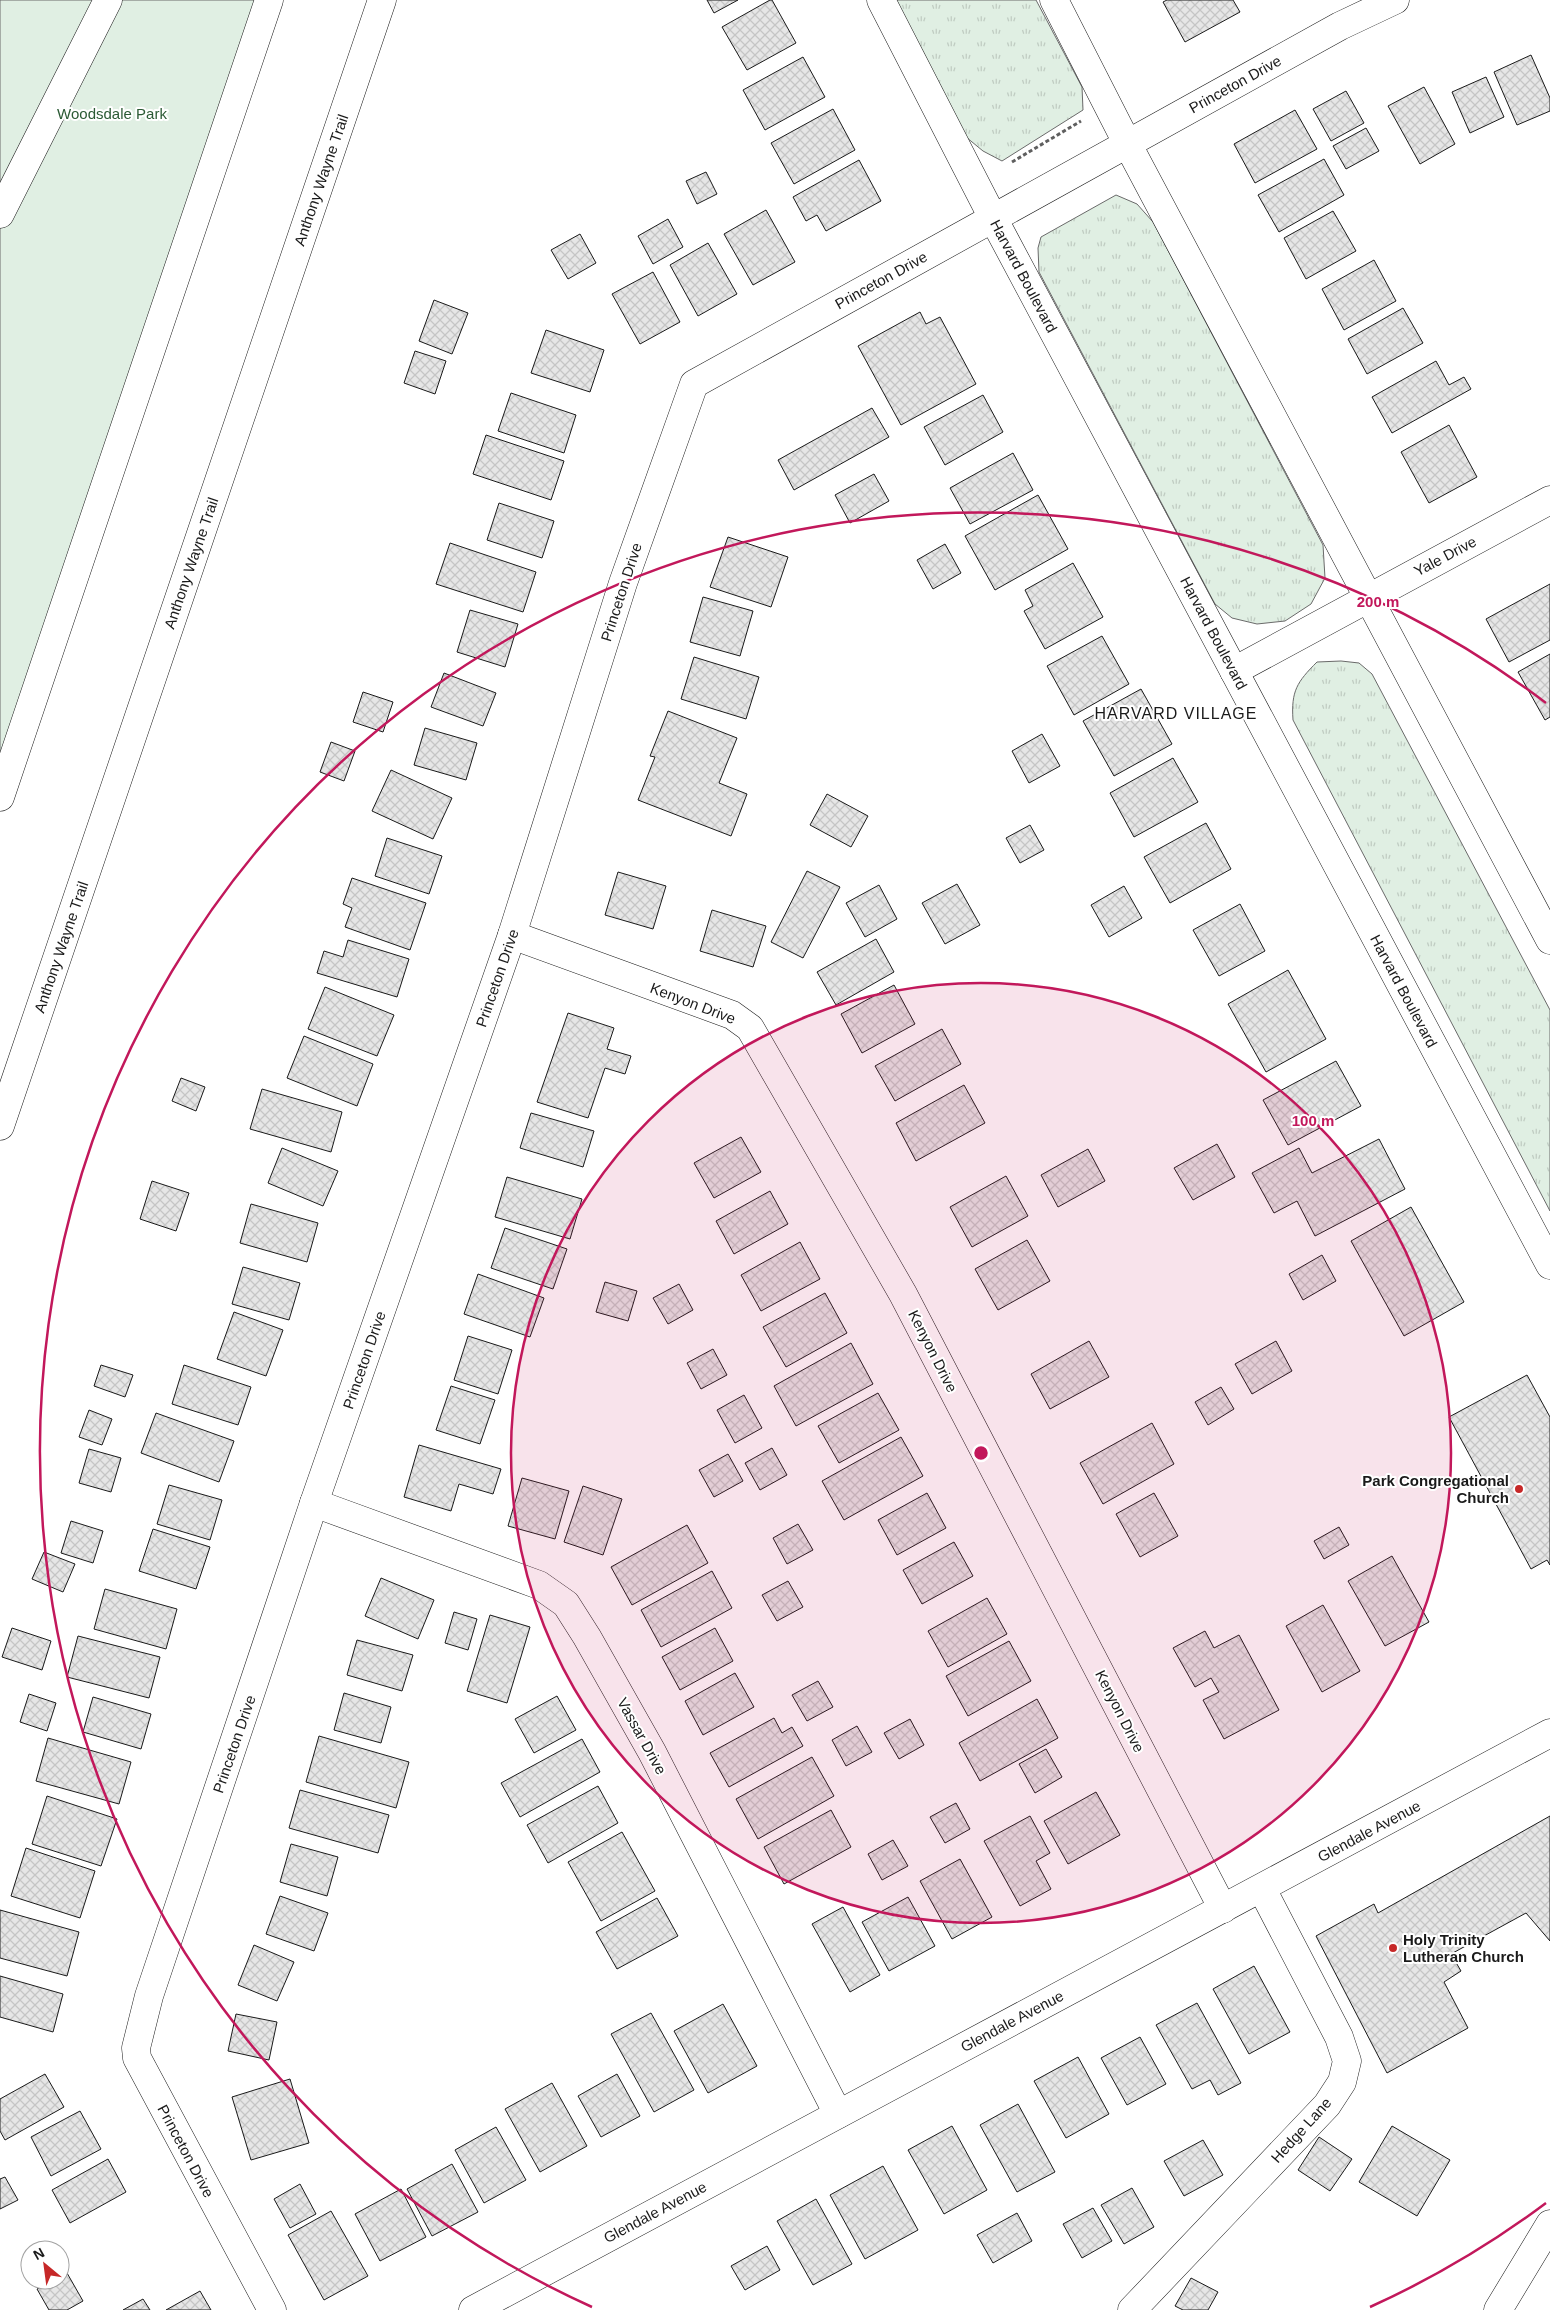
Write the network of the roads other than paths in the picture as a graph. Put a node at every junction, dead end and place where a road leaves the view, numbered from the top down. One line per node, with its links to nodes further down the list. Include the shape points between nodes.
1 (108, 0): 8 (main road)
2 (269, 0): 14 (main road)
3 (382, 0): 17 (main road, Anthony Wayne Trail)
4 (881, 0): 10 (main road, Harvard Boulevard)
5 (1054, 0): 7 (main road)
6 (1395, 0): 7 (main road, Princeton Drive, via 1340,26)
7 (1127, 144): 10 (main road, Princeton Drive); 12 (main road)
8 (10, 170): 9 (main road)
9 (0, 214)
10 (993, 218): 13 (main road, Harvard Boulevard); 15 (main road, Princeton Drive, via 694,384 623,583)
11 (1550, 500): 12 (main road, Yale Drive)
12 (1370, 597): 13 (main road, Yale Drive); 16 (main road)
13 (1234, 671): 18 (main road, Harvard Boulevard)
14 (0, 797)
15 (512, 936): 19 (main road, Princeton Drive); 22 (main road, Kenyon Drive, via 732,1015 750,1028 903,1294)
16 (1550, 940)
17 (0, 1126)
18 (1550, 1265)
19 (314, 1504): 23 (main road, Vassar Drive, via 539,1585 566,1604 652,1752); 25 (main road, Princeton Drive, via 149,1996 136,2048 137,2058)
20 (1550, 1733): 21 (main road, Glendale Avenue)
21 (1262, 1889): 22 (main road, Glendale Avenue); 27 (main road, Hedge Lane, via 1339,2037 1347,2061 1342,2082 1327,2105)
22 (1224, 1909): 23 (main road, Glendale Avenue)
23 (838, 2114): 26 (main road, Glendale Avenue)
24 (1550, 2224): 28 (main road)
25 (272, 2310)
26 (474, 2310)
27 (1132, 2310)
28 (1498, 2310)

